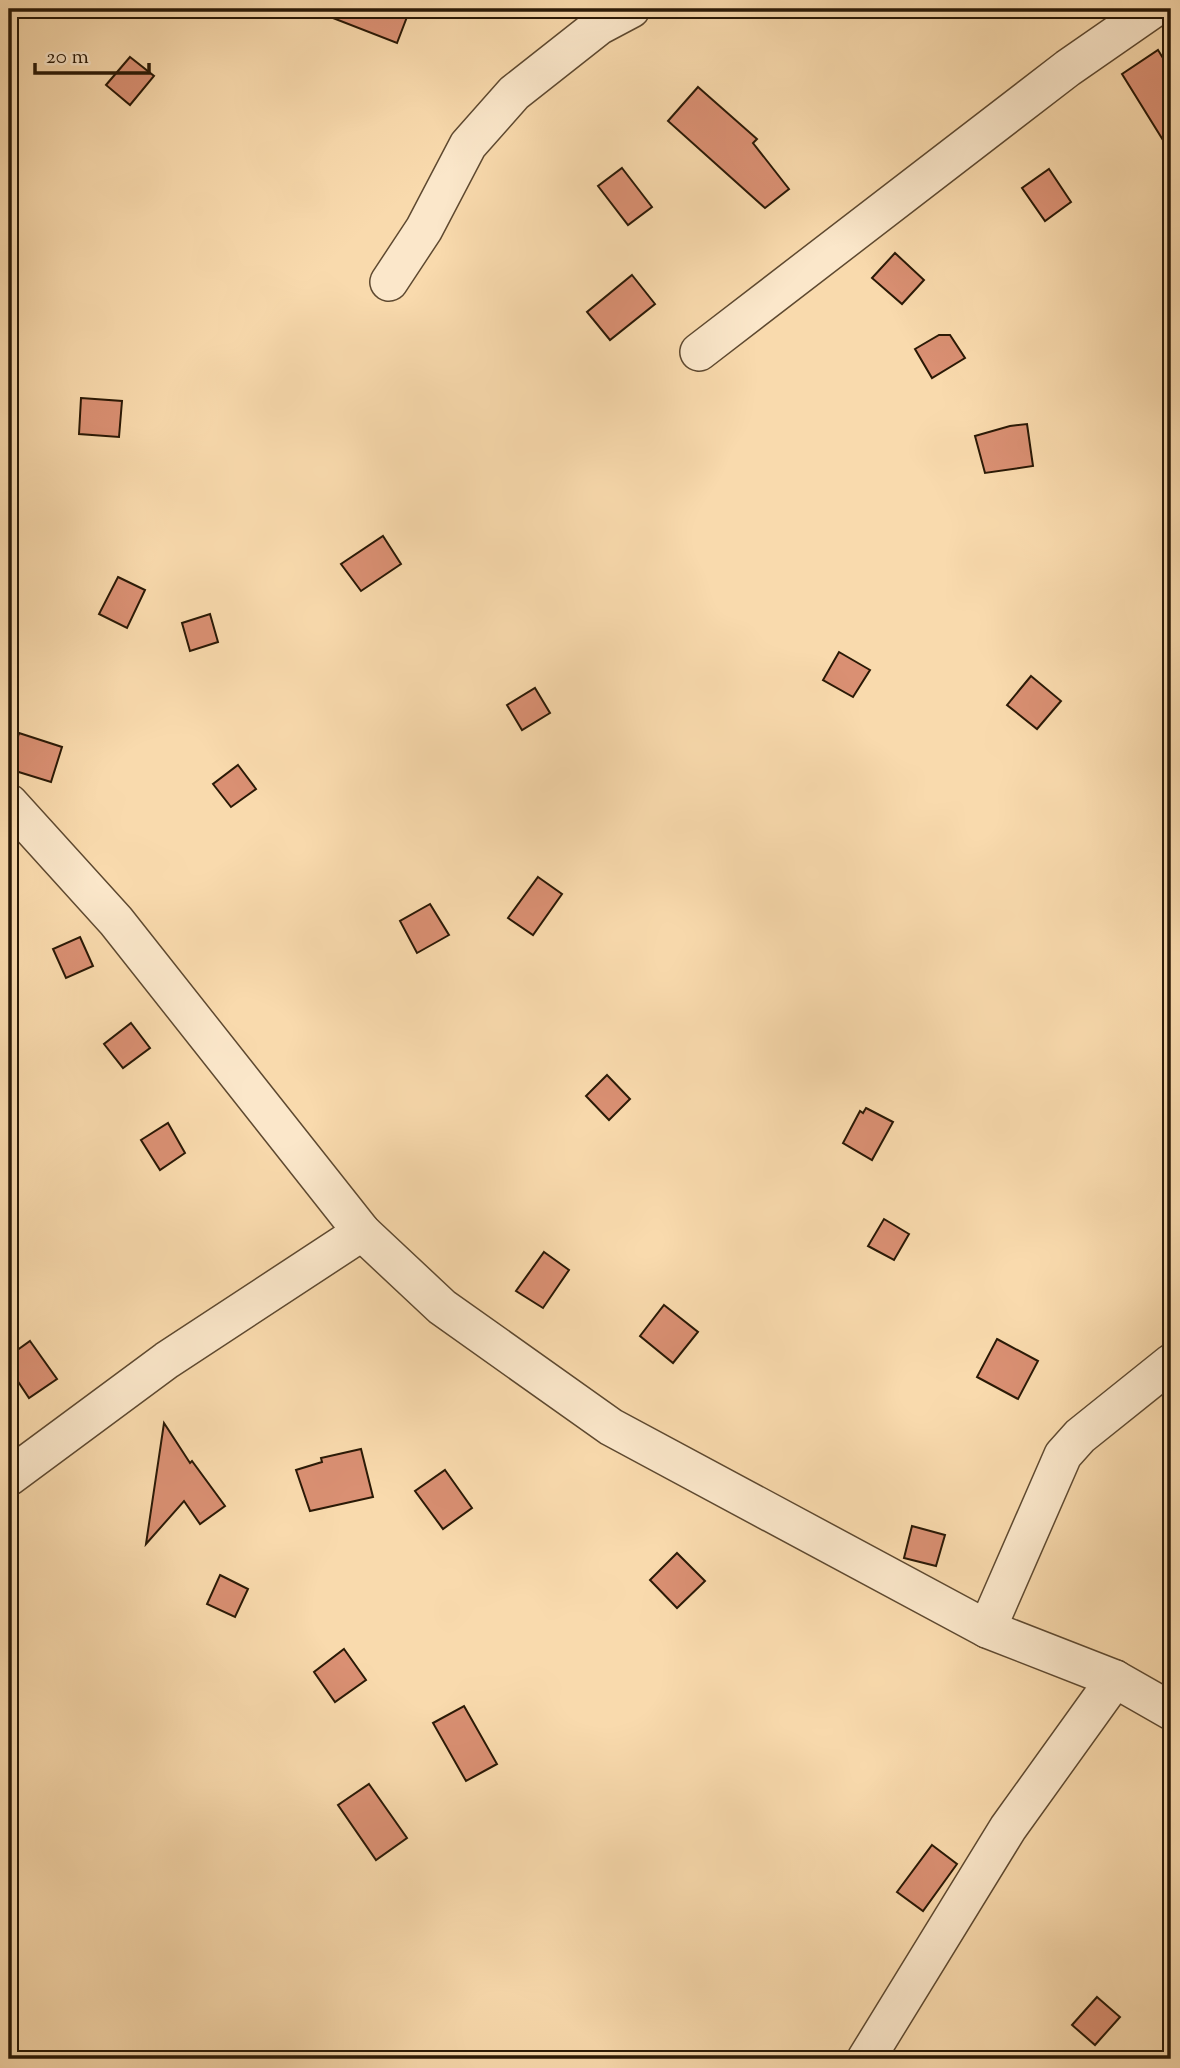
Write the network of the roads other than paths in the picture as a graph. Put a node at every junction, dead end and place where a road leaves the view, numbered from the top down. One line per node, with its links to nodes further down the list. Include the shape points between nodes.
1 (631, 9): 3 (street, via 599,26 514,93 468,145 424,229)
2 (1153, 9): 4 (street, via 1068,68)
3 (389, 282)
4 (699, 352)
5 (9, 803): 6 (street, via 116,922)
6 (362, 1232): 8 (street, via 167,1360); 9 (street, via 442,1307 611,1427)
7 (1171, 1363): 9 (street, via 1063,1455)
8 (9, 1477)
9 (987, 1629): 10 (street)
10 (1115, 1679): 11 (street); 12 (street, via 1008,1828)
11 (1171, 1711)
12 (866, 2059)

